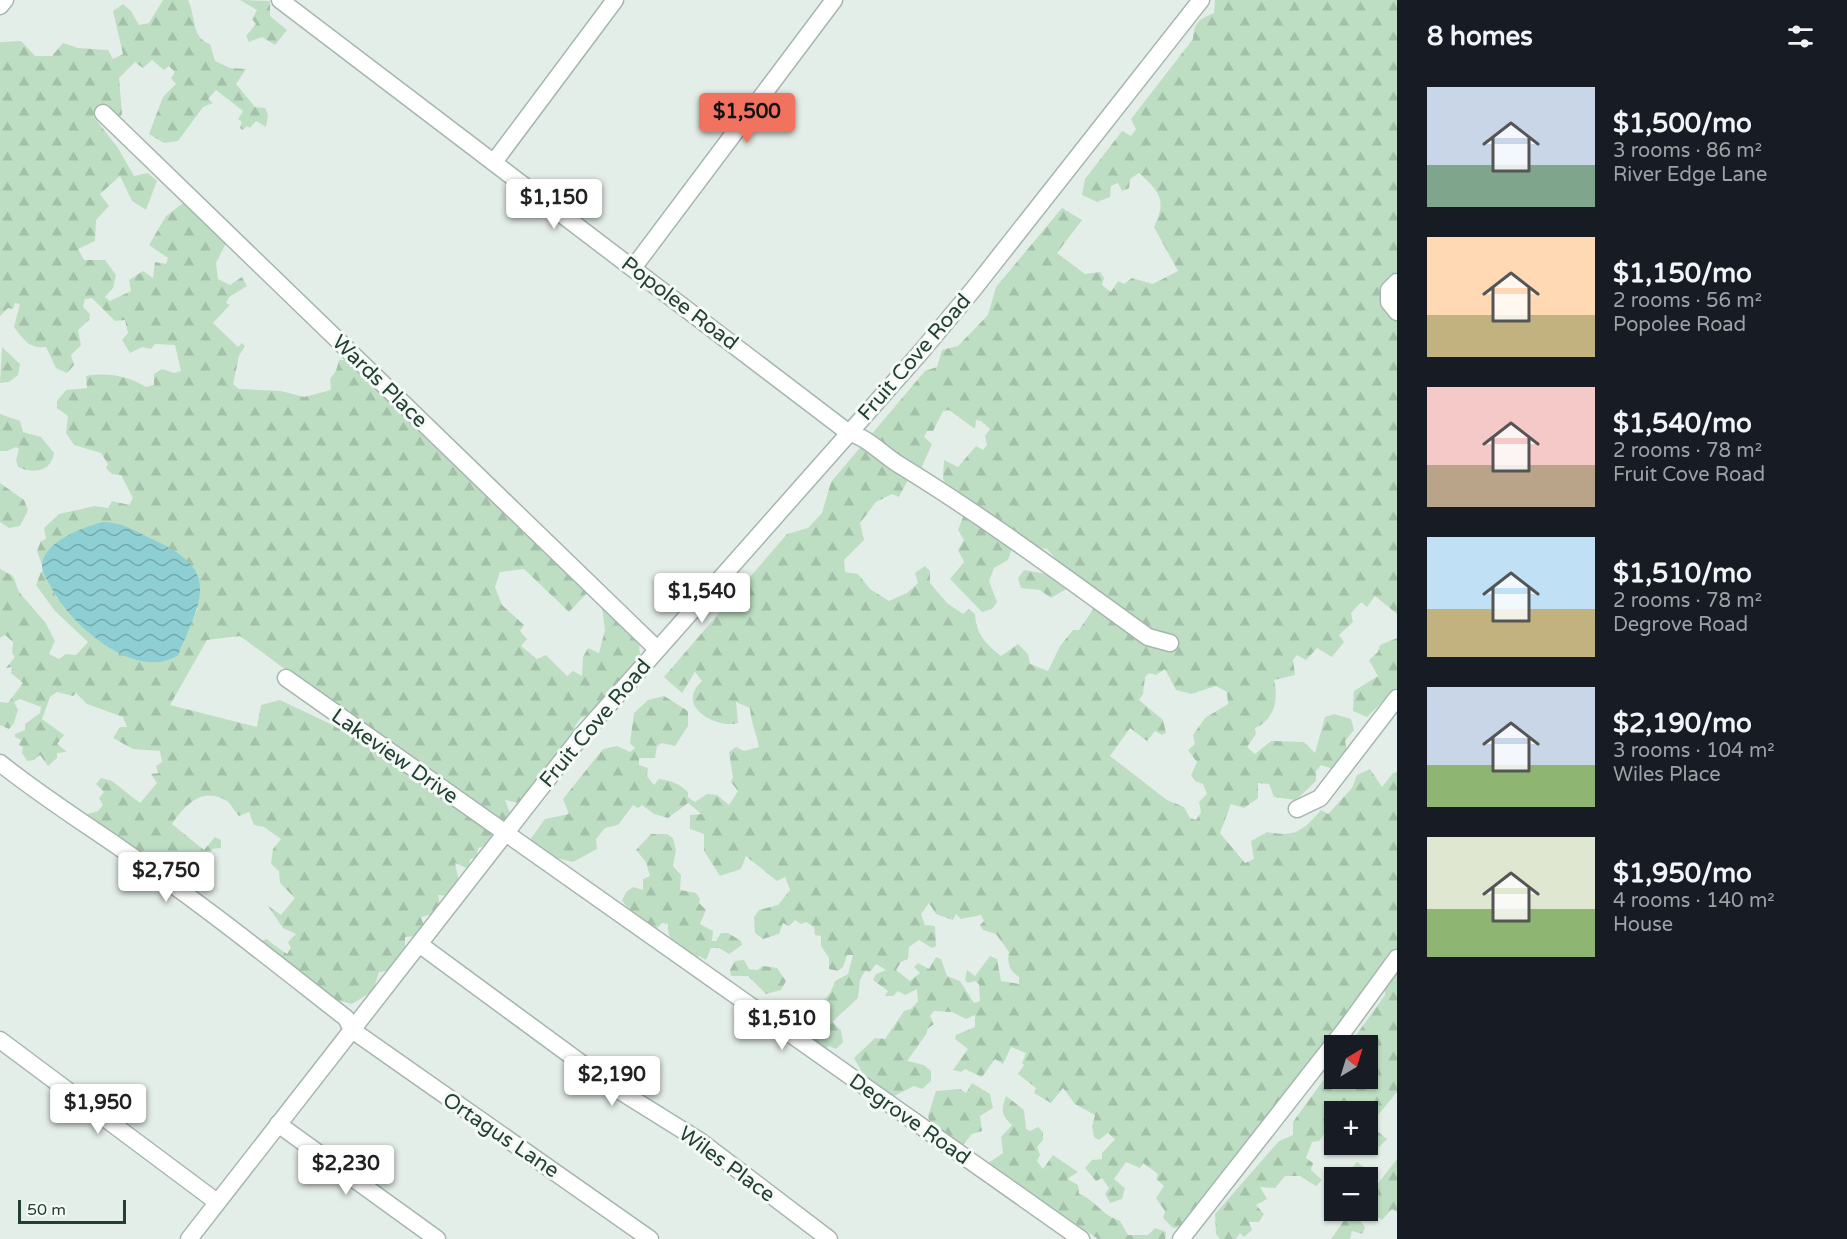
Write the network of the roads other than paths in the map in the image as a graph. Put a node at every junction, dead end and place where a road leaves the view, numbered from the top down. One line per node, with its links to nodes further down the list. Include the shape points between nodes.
1 (5, 0): 6 (street)
2 (280, 0): 8 (street, Popolee Road)
3 (615, 0): 8 (street)
4 (834, 0): 9 (street)
5 (1201, 0): 12 (street, Fruit Cove Road, via 972,291)
6 (0, 6)
7 (103, 113): 14 (street, Wards Place)
8 (494, 162): 9 (street, Popolee Road)
9 (633, 268): 12 (street, Popolee Road)
10 (1397, 282): 11 (street, via 1389,290 1389,302)
11 (1397, 312)
12 (849, 433): 13 (street, Popolee Road, via 860,435 882,454 976,511 1148,637); 14 (street, Fruit Cove Road)
13 (1170, 643)
14 (657, 649): 19 (street, Fruit Cove Road)
15 (286, 678): 19 (street, Lakeview Drive)
16 (1397, 698): 18 (street, via 1320,798)
17 (0, 762): 22 (street, Ortagus Lane, via 36,792 124,850 231,930 346,1018)
18 (1298, 809)
19 (504, 834): 20 (street, Fruit Cove Road); 30 (street, Degrove Road)
20 (419, 944): 22 (street, Fruit Cove Road); 29 (street, Wiles Place, via 615,1088 700,1141)
21 (1397, 958): 31 (street)
22 (352, 1030): 24 (street, Fruit Cove Road); 28 (street, Ortagus Lane)
23 (0, 1040): 25 (street)
24 (278, 1124): 25 (street, Fruit Cove Road); 27 (street)
25 (217, 1202): 26 (street, Fruit Cove Road)
26 (189, 1239)
27 (437, 1239)
28 (650, 1239)
29 (829, 1239)
30 (1081, 1239)
31 (1181, 1239)

